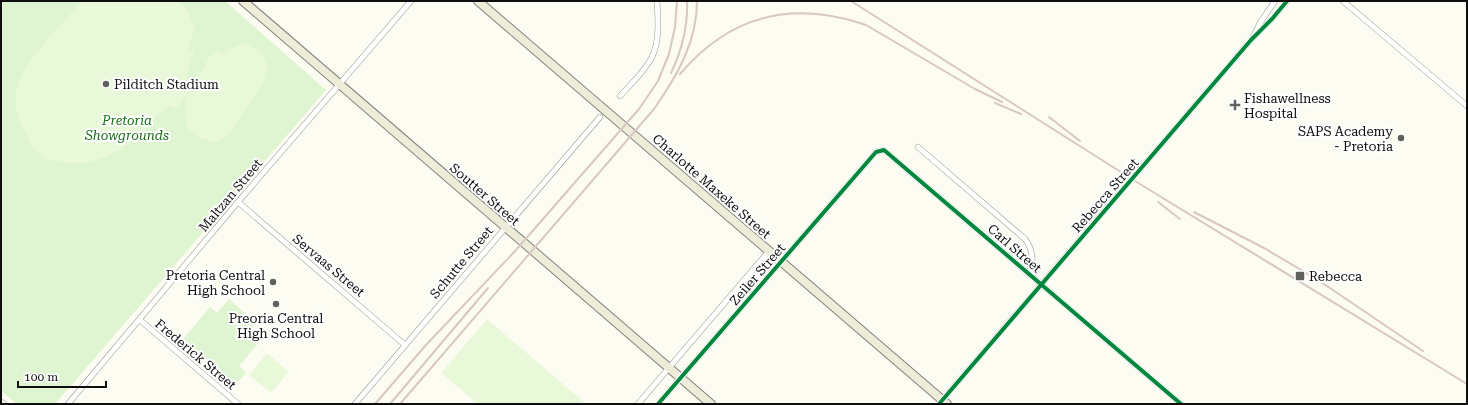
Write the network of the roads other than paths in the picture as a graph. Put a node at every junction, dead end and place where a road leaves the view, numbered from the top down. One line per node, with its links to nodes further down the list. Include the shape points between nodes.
1 (243, 1): 9 (main road, Soutter Street)
2 (411, 1): 9 (street, Maltzan Street)
3 (478, 1): 17 (main road, Charlotte Maxeke Street)
4 (657, 1): 10 (street, via 657,36 652,55)
5 (1275, 1): 8 (street, Rebecca Street)
6 (1287, 1): 8 (street, Rebecca Street)
7 (1343, 1): 11 (street)
8 (1251, 40): 20 (street, Rebecca Street, bridge)
9 (340, 83): 15 (street, Maltzan Street); 16 (main road, Soutter Street)
10 (620, 96)
11 (1467, 106)
12 (600, 117): 16 (street, Schutte Street)
13 (918, 147): 19 (street, Carl Street, via 1025,239 1030,246)
14 (871, 158): 18 (street, Zeiler Street); 19 (street, Carl Street, via 878,151 887,151)
15 (238, 202): 21 (street, Maltzan Street); 22 (street, Servaas Street)
16 (505, 228): 22 (street, Schutte Street); 23 (main road, Soutter Street)
17 (769, 251): 18 (main road, Charlotte Maxeke Street); 23 (street, Zeiler Street)
18 (781, 261): 24 (street, Zeiler Street); 25 (main road, Charlotte Maxeke Street)
19 (1033, 276): 20 (street, Carl Street)
20 (1042, 284): 25 (street, Rebecca Street); 32 (street, Carl Street)
21 (140, 320): 26 (street, Maltzan Street); 27 (street, Frederick Street)
22 (405, 345): 28 (street, Schutte Street)
23 (669, 368): 24 (main road, Soutter Street); 29 (street, Zeiler Street)
24 (680, 378): 30 (street, Zeiler Street); 31 (main road, Soutter Street)
25 (943, 403)
26 (68, 404)
27 (238, 404)
28 (356, 404)
29 (638, 404)
30 (658, 404)
31 (711, 404)
32 (1181, 404)

